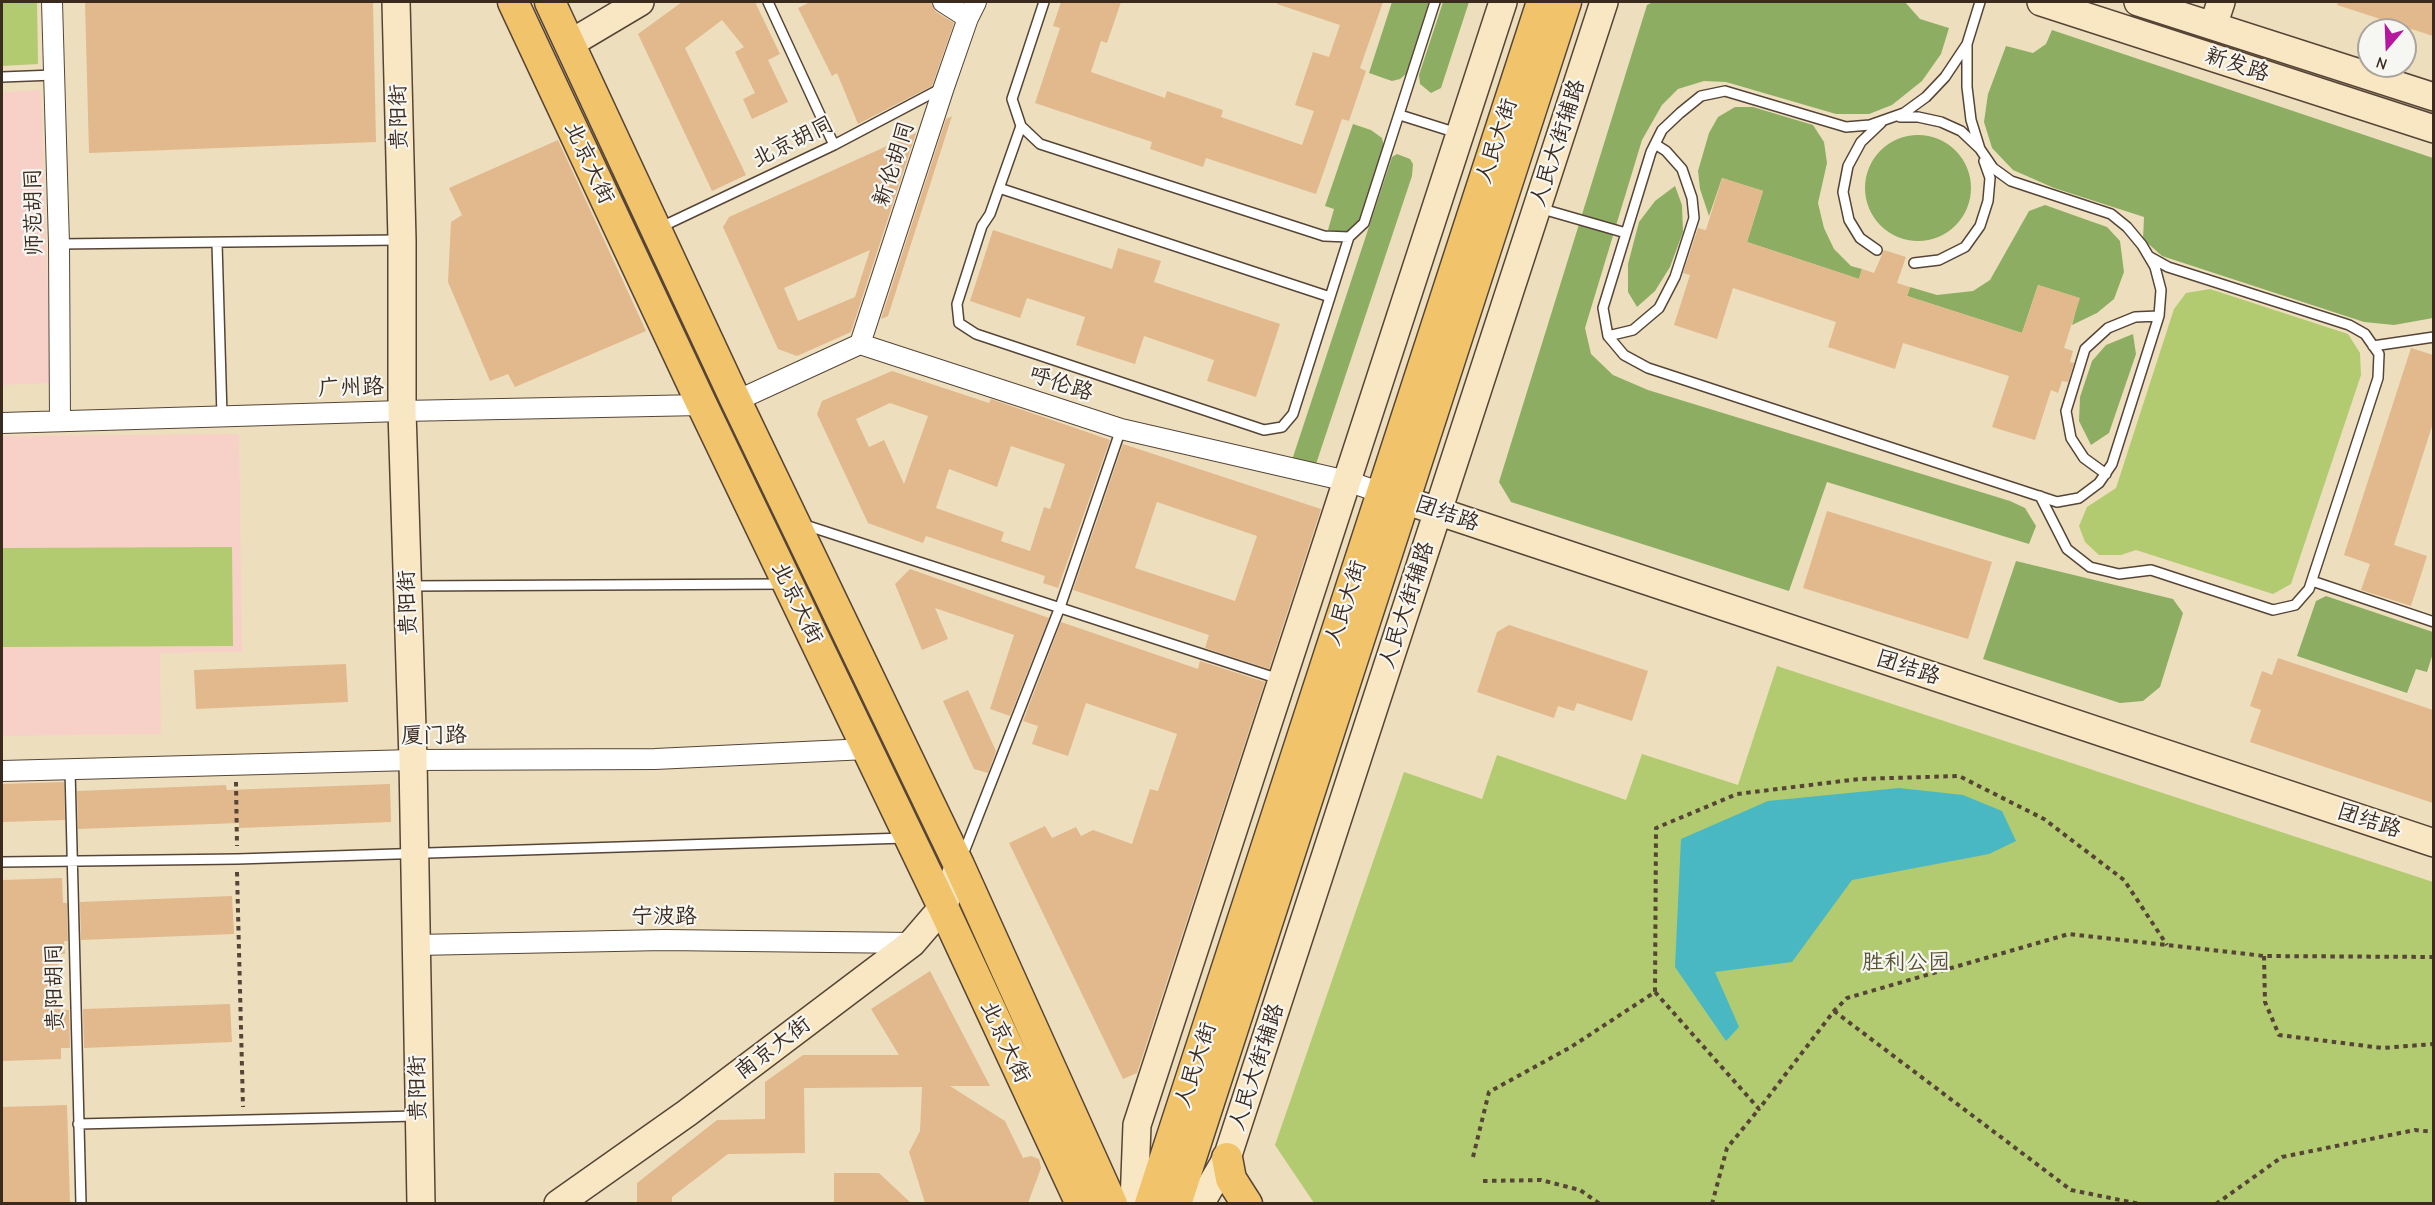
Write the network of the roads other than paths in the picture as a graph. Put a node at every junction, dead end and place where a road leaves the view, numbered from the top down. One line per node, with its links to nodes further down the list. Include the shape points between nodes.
1 (52, 2): 21 (street, 师范胡同)
2 (396, 2): 38 (main road, 贵阳街)
3 (513, 2): 51 (main road, 北京大街)
4 (550, 2): 19 (main road, 北京大街)
5 (640, 2): 19 (main road)
6 (768, 2): 31 (lane)
7 (944, 2): 17 (street)
8 (1044, 2): 27 (lane, via 1012,99)
9 (1435, 2): 25 (lane)
10 (1503, 2): 29 (main road)
11 (1542, 2): 59 (main road, 人民大街)
12 (1566, 2): 59 (main road, 人民大街)
13 (1604, 2): 34 (main road, 人民大街辅路)
14 (1980, 2): 20 (lane)
15 (2041, 2): 28 (main road, 新发路)
16 (2138, 2): 18 (main road, 新发路)
17 (972, 10): 23 (street, 新伦胡同)
18 (2217, 14): 24 (main road, 新发路)
19 (571, 43): 35 (main road, 北京大街)
20 (1967, 44): 26 (lane, via 1926,97); 32 (lane, via 1971,120)
21 (54, 75): 22 (lane); 40 (street, 师范胡同)
22 (2, 77)
23 (944, 87): 31 (lane, 北京胡同); 48 (street, 新伦胡同)
24 (2433, 97)
25 (1400, 115): 29 (lane); 37 (lane, via 1364,223)
26 (1890, 118): 30 (lane, via 1846,127 1725,91 1701,96 1668,124); 32 (lane, via 1918,117 1941,122 1961,131); 41 (lane, via 1861,142 1848,166 1843,192 1849,220 1860,238)
27 (1021, 126): 33 (lane); 37 (lane, via 1040,144 1324,236)
28 (2433, 129)
29 (1460, 134): 58 (main road)
30 (1655, 144): 36 (lane); 46 (lane, via 1682,169 1694,218 1675,277 1659,308 1633,330)
31 (834, 145): 35 (lane, 北京胡同)
32 (1980, 149): 42 (lane, via 1993,168 2011,182 2111,214 2127,227); 43 (lane, via 1990,178 1980,226 1965,247 1939,260)
33 (999, 188): 44 (lane); 44 (lane, via 982,226 957,304 959,323 976,334 1264,430 1282,427 1293,414)
34 (1537, 207): 36 (lane); 61 (main road, 人民大街辅路)
35 (657, 229): 50 (main road, 北京大街)
36 (1626, 233): 46 (lane, via 1603,308)
37 (1350, 237): 44 (lane)
38 (402, 240): 39 (lane); 52 (main road, 贵阳街)
39 (217, 243): 40 (lane); 53 (lane)
40 (59, 244): 54 (street, 师范胡同)
41 (1877, 250)
42 (2149, 256): 45 (lane, via 2161,290); 49 (lane, via 2168,267 2349,325 2365,334)
43 (1914, 263)
44 (1330, 297)
45 (2158, 316): 57 (lane); 57 (lane, via 2135,317 2108,328 2085,349 2066,411 2071,438 2084,458)
46 (1608, 336): 60 (lane, via 1624,355 1648,368)
47 (2433, 337): 49 (lane)
48 (860, 344): 50 (street); 56 (street, 呼伦路)
49 (2373, 346): 63 (lane, via 2379,354 2378,378)
50 (735, 401): 62 (main road, 北京大街)
51 (702, 405): 52 (street, 广州路); 64 (main road, 北京大街)
52 (402, 411): 53 (street, 广州路); 65 (main road, 贵阳街)
53 (222, 416): 54 (street, 广州路)
54 (60, 421): 55 (street, 广州路)
55 (2, 423)
56 (1121, 429): 58 (street, 呼伦路); 66 (lane)
57 (2106, 474): 60 (lane, via 2079,498 2057,502)
58 (1347, 481): 59 (street, 呼伦路); 68 (main road)
59 (1393, 496): 61 (main road, 团结路); 91 (main road, 人民大街); 92 (main road, 人民大街)
60 (2040, 496): 63 (lane, via 2067,549 2090,567 2120,574 2151,570 2273,610 2295,605)
61 (1438, 512): 74 (main road, 团结路); 84 (main road, 人民大街辅路)
62 (792, 521): 66 (lane); 78 (main road, 北京大街)
63 (2312, 581): 67 (lane)
64 (788, 584): 65 (lane); 69 (main road, 北京大街)
65 (407, 586): 70 (main road, 贵阳街)
66 (1060, 607): 68 (lane); 78 (lane)
67 (2433, 622)
68 (1282, 680): 90 (main road, via 1137,1125)
69 (867, 749): 70 (street, 厦门路, via 655,759); 73 (main road, 北京大街)
70 (413, 760): 71 (street, 厦门路); 75 (main road, 贵阳街)
71 (70, 770): 72 (street, 厦门路); 76 (lane, 贵阳胡同)
72 (2, 771)
73 (910, 838): 75 (lane); 79 (main road, 北京大街)
74 (2433, 843)
75 (415, 854): 76 (lane); 81 (main road, 贵阳街)
76 (72, 861): 77 (lane); 83 (lane, 贵阳胡同)
77 (2, 862)
78 (959, 865): 79 (main road, 南京大街); 89 (main road, 北京大街)
79 (943, 907): 80 (main road, 南京大街); 88 (main road, 北京大街)
80 (912, 943): 81 (street, 宁波路, via 664,940); 87 (main road, 南京大街, via 687,1113)
81 (416, 945): 82 (main road, 贵阳街)
82 (418, 1115): 83 (lane); 86 (main road, 贵阳街)
83 (78, 1124): 85 (lane, 贵阳胡同)
84 (1227, 1158): 93 (main road, 人民大街辅路); 94 (main road, via 1231,1179)
85 (81, 1203)
86 (420, 1203)
87 (558, 1203)
88 (1081, 1203)
89 (1112, 1203)
90 (1134, 1203)
91 (1150, 1203)
92 (1176, 1203)
93 (1200, 1203)
94 (1247, 1203)

